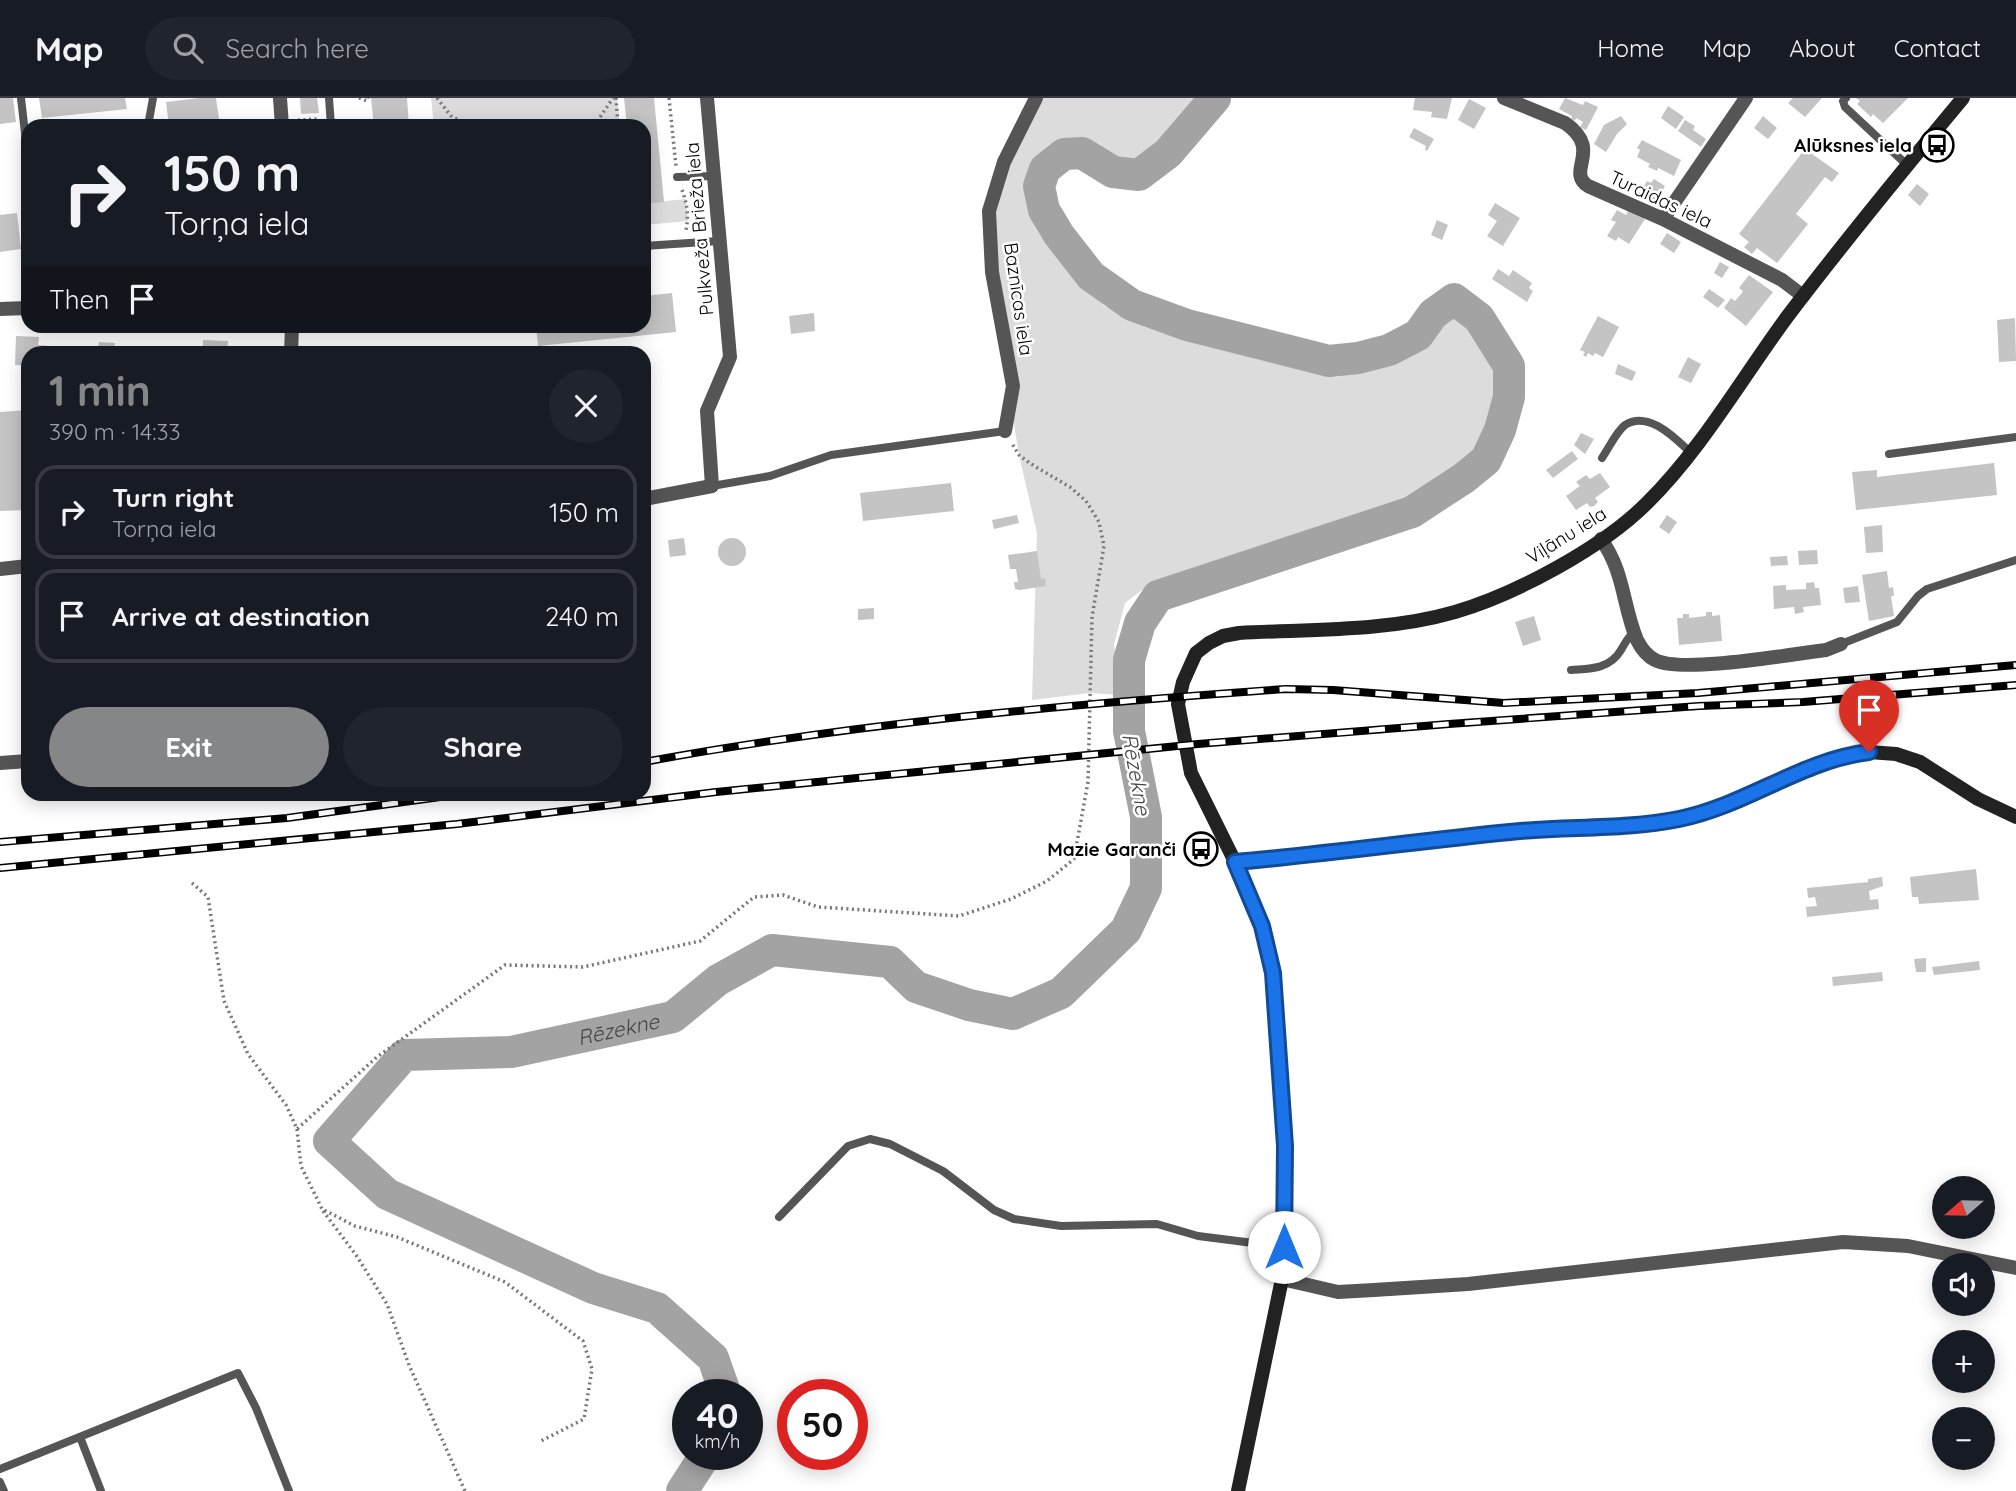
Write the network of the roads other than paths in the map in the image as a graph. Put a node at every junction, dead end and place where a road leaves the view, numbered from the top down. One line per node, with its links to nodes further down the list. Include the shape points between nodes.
1 (21, 98): 11 (lane)
2 (153, 98): 12 (lane)
3 (279, 98): 13 (street)
4 (329, 98): 14 (lane)
5 (707, 98): 16 (street, Pulkveža Brieža iela)
6 (1036, 98): 24 (street, Baznīcas iela, via 1004,162 989,211 992,272 1013,387)
7 (1504, 98): 18 (street, Turaidas iela, via 1574,129 1584,146 1582,183)
8 (1746, 98): 18 (street)
9 (1846, 98): 15 (lane, via 1845,107)
10 (1963, 98): 15 (main road, Viļānu iela)
11 (23, 119)
12 (149, 119)
13 (281, 119)
14 (330, 119)
15 (1907, 165): 21 (main road, Viļānu iela)
16 (715, 176): 17 (lane); 19 (street, Pulkveža Brieža iela)
17 (677, 177)
18 (1662, 219): 21 (street, Turaidas iela, via 1782,280)
19 (719, 241): 20 (lane); 29 (street, Pulkveža Brieža iela, via 730,357 707,411)
20 (651, 246)
21 (1803, 296): 26 (main road, Viļānu iela)
22 (21, 308): 23 (street)
23 (0, 309)
24 (1005, 431): 29 (lane, via 831,455 770,476)
25 (2016, 438): 27 (lane)
26 (1690, 452): 28 (lane, via 1657,425 1635,422 1625,425); 31 (main road, Viļānu iela, via 1647,503)
27 (1889, 454)
28 (1602, 458)
29 (712, 486): 30 (street)
30 (651, 498)
31 (1601, 539): 35 (street, via 1617,566); 41 (main road, Viļānu iela, via 1512,590 1458,611 1396,624 1239,633 1223,636 1196,653 1178,704 1191,773)
32 (2016, 560): 36 (lane, via 1927,589 1897,622)
33 (21, 567): 34 (street)
34 (0, 569)
35 (1634, 632): 36 (street, via 1646,654 1676,665); 37 (lane, via 1607,664)
36 (1841, 644)
37 (1571, 670)
38 (21, 762): 39 (street)
39 (0, 763)
40 (2016, 817): 41 (main road, via 1920,762 1869,752 1830,760 1700,815 1658,823 1513,831)
41 (1235, 862): 43 (main road, Viļānu iela, via 1262,926 1273,973 1285,1146)
42 (779, 1217): 43 (lane, via 848,1146 870,1139 943,1171 1014,1219 1061,1226 1157,1224 1198,1236)
43 (1284, 1247): 45 (main road, Viļānu iela)
44 (2016, 1268): 45 (street, via 1908,1246 1843,1242 1468,1284 1338,1293)
45 (1282, 1279): 52 (main road, Viļānu iela)
46 (80, 1437): 47 (lane); 50 (lane); 51 (lane, via 239,1374)
47 (0, 1469)
48 (0, 1482): 49 (lane)
49 (4, 1491)
50 (102, 1491)
51 (289, 1491)
52 (1238, 1491)

